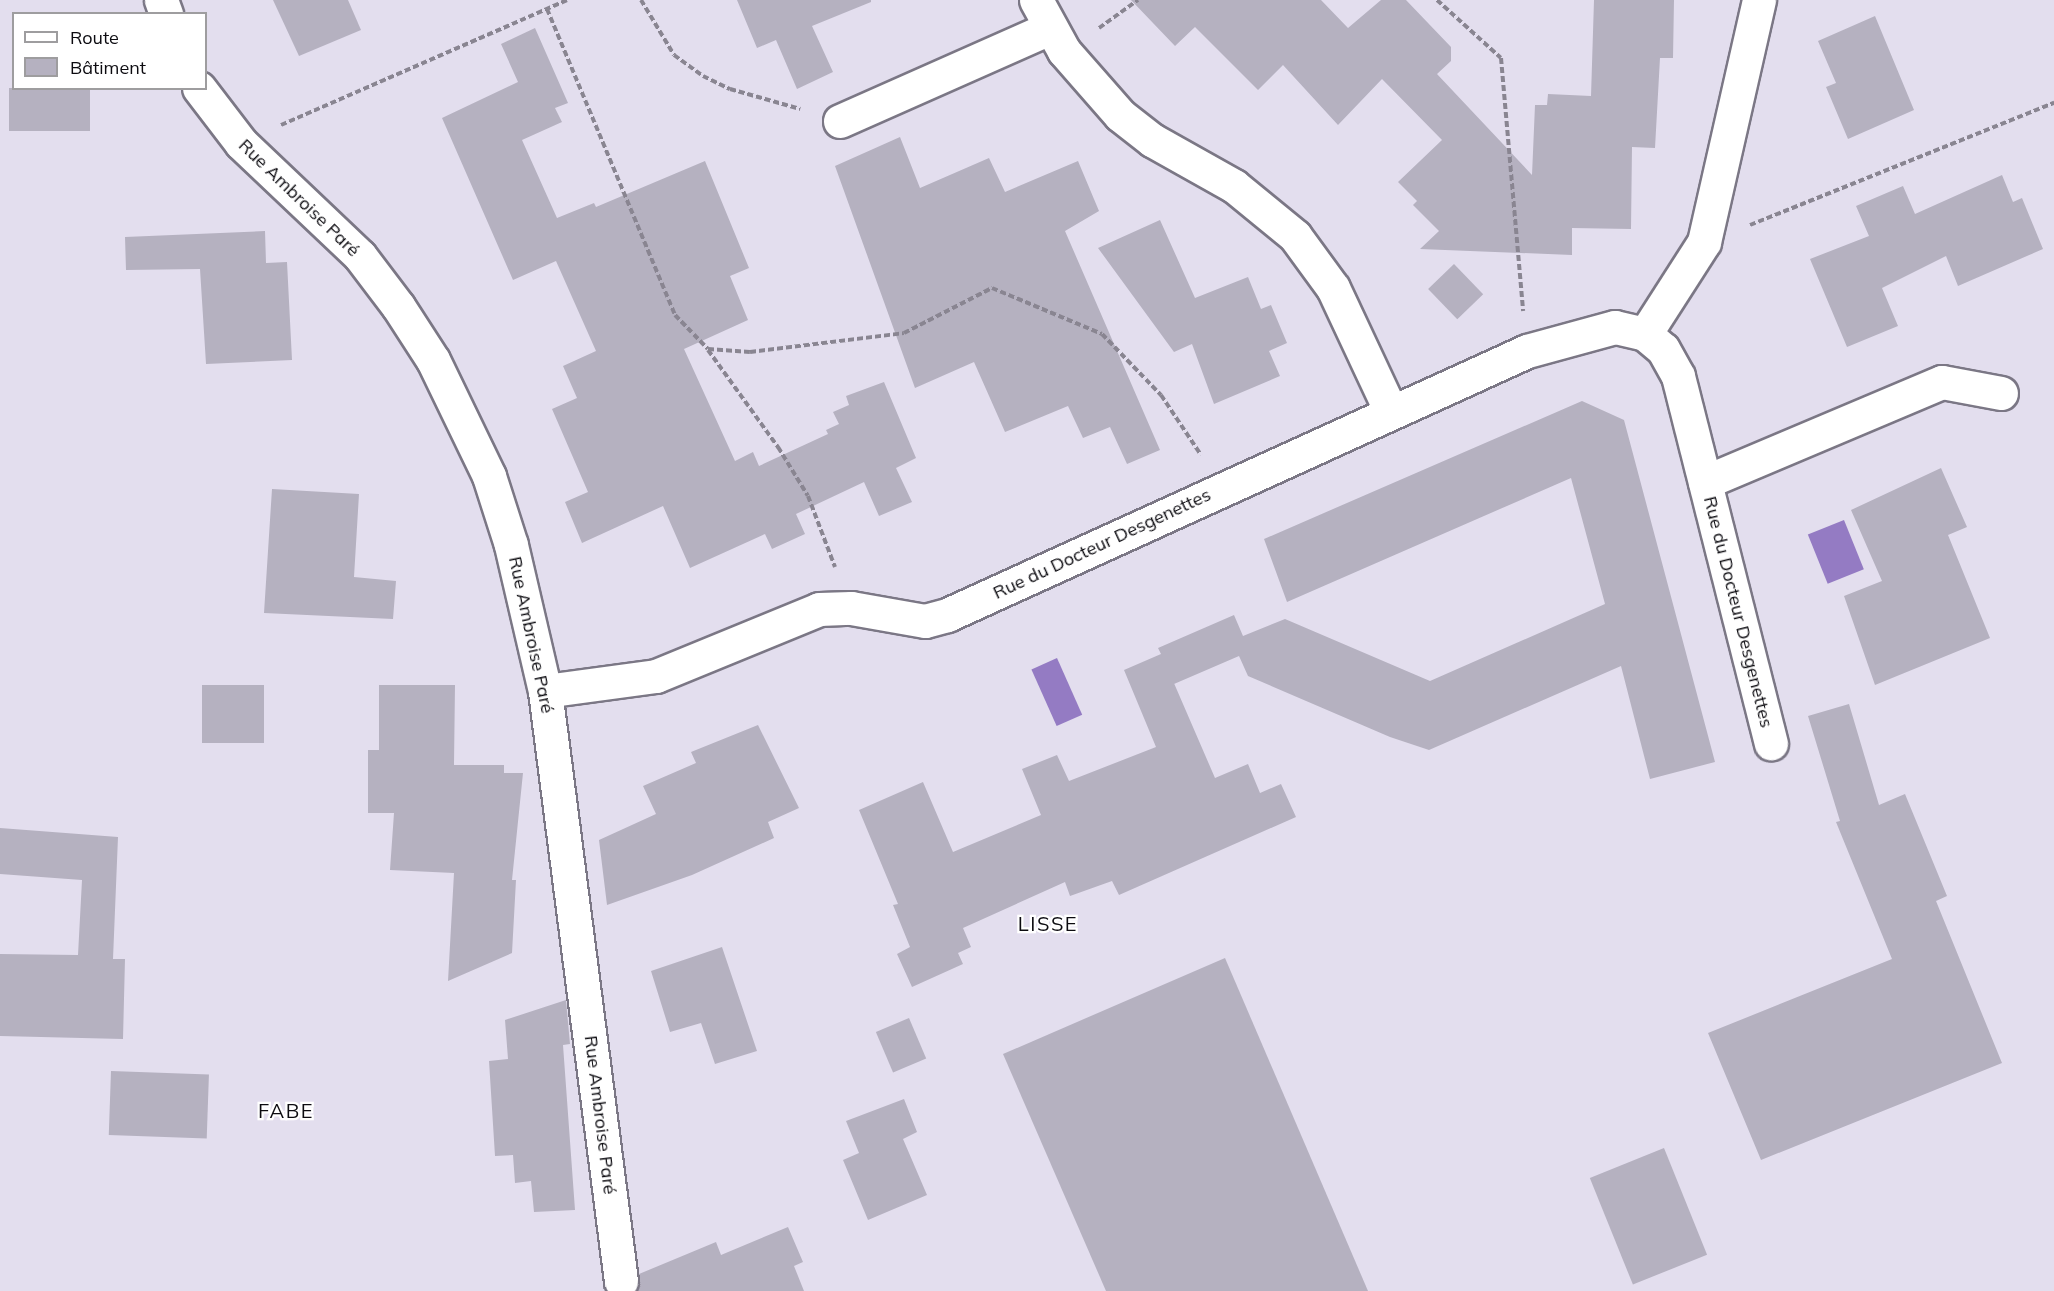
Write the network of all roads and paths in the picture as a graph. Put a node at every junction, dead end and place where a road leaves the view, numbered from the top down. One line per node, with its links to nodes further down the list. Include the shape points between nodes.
1 (567, 0): 5 (path)
2 (640, 0): 9 (path, via 674,55 703,76 730,89)
3 (1437, 0): 14 (path, via 1500,58)
4 (1759, 0): 11 (street)
5 (547, 9): 10 (path); 13 (path, via 675,315)
6 (1042, 14): 9 (street); 16 (street, via 1090,84 1120,115 1152,140 1234,186 1295,236 1333,288)
7 (201, 90): 10 (street, Rue Ambroise Paré)
8 (2054, 103): 11 (path)
9 (840, 121)
10 (242, 143): 20 (street, Rue Ambroise Paré, via 360,256 433,360 489,476 511,545)
11 (1704, 242): 12 (street)
12 (1645, 334): 14 (street, Rue du Docteur Desgenettes, via 1615,327); 17 (street, Rue du Docteur Desgenettes, via 1663,349 1678,376)
13 (708, 349): 18 (path, via 750,352 904,333 992,288 1102,334 1161,395 1195,443); 19 (path, via 808,496)
14 (1527, 351): 16 (street, Rue du Docteur Desgenettes)
15 (2001, 393): 17 (street, Rue du Docteur Desgenettes, via 1942,382)
16 (1391, 412): 18 (street, Rue du Docteur Desgenettes)
17 (1705, 482): 21 (street, Rue du Docteur Desgenettes)
18 (1219, 491): 19 (street, Rue du Docteur Desgenettes, via 947,615 925,621)
19 (851, 608): 20 (street, Rue du Docteur Desgenettes, via 819,609 656,676)
20 (545, 691): 22 (street, Rue Ambroise Paré)
21 (1771, 743)
22 (621, 1281)

